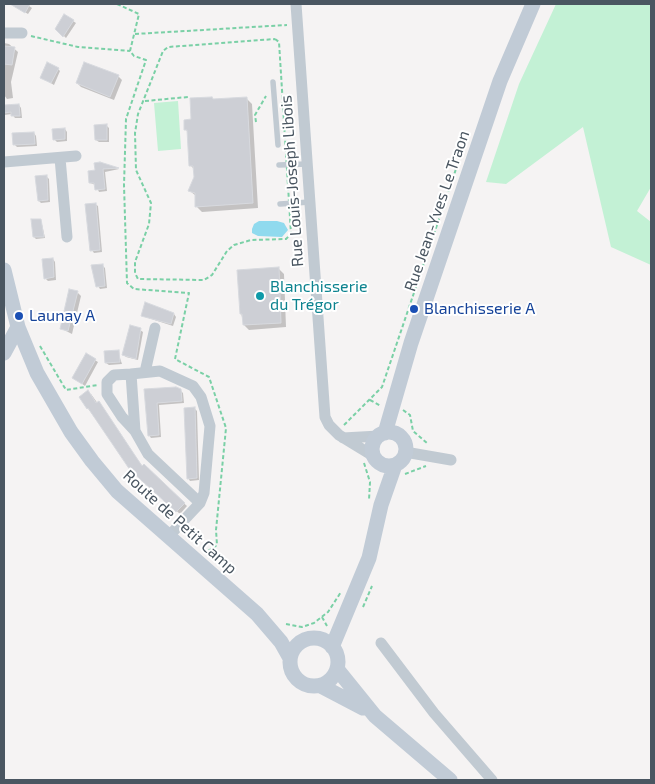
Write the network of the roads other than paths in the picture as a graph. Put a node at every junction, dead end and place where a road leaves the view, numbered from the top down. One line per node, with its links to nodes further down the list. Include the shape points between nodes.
1 (296, 4): 10 (street, Rue Louis-Joseph Libois)
2 (533, 4): 24 (main road, Rue Jean-Yves Le Traon, via 500,81 399,386)
3 (4, 33): 4 (street)
4 (22, 33)
5 (273, 82): 6 (lane)
6 (278, 146)
7 (76, 156): 8 (street)
8 (60, 158): 9 (street); 14 (street)
9 (4, 162)
10 (307, 164): 11 (lane); 12 (street, Rue Louis-Joseph Libois)
11 (279, 165)
12 (310, 202): 13 (lane); 25 (street, Rue Louis-Joseph Libois, via 325,417)
13 (280, 204)
14 (66, 237)
15 (4, 270): 16 (main road, Route de Petit Camp)
16 (18, 328): 18 (main road, Route de Petit Camp); 19 (main road)
17 (155, 328): 21 (street)
18 (32, 347): 20 (main road); 30 (main road, Route de Petit Camp, via 37,373 71,432 117,491)
19 (4, 354)
20 (4, 361)
21 (145, 372): 22 (street); 29 (street, via 171,374 193,386 201,397 210,426 204,493)
22 (131, 374): 23 (street); 23 (street, via 114,375 107,382 108,394)
23 (135, 431): 29 (street, via 148,454)
24 (388, 435): 25 (street); 26 (main road, via 404,442); 28 (main road, via 374,444)
25 (343, 438): 28 (street, Rue Louis-Joseph Libois)
26 (406, 452): 27 (street); 28 (main road, via 401,461)
27 (451, 460)
28 (383, 462): 31 (main road, via 381,505 369,558)
29 (200, 503): 30 (street)
30 (168, 537): 32 (main road, Route de Petit Camp)
31 (349, 606): 33 (main road); 36 (main road)
32 (257, 614): 34 (main road, Route de Petit Camp); 37 (main road, Route de Petit Camp)
33 (318, 638): 34 (main road); 36 (main road)
34 (302, 641): 37 (main road, via 292,650)
35 (381, 643): 42 (street, via 434,713)
36 (332, 647): 38 (main road)
37 (290, 658): 39 (main road, via 290,668 298,682)
38 (337, 669): 39 (main road, via 332,678); 40 (main road)
39 (320, 686): 40 (main road)
40 (375, 716): 41 (main road)
41 (450, 780)
42 (492, 780)

